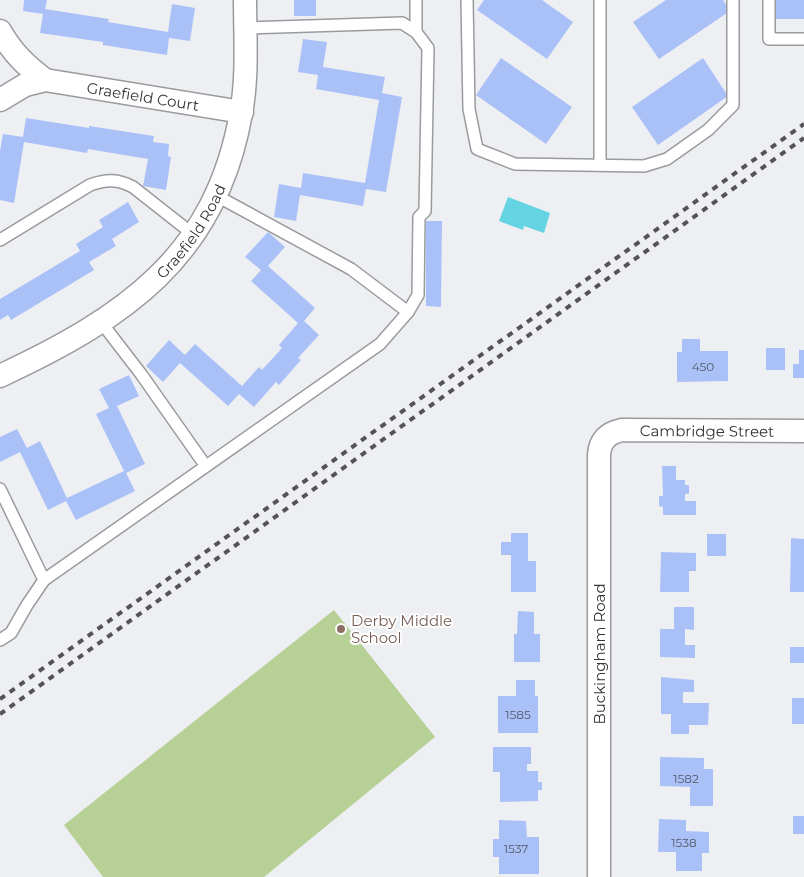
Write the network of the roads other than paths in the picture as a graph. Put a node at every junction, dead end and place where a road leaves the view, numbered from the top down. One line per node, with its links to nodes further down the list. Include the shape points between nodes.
1 (245, 0): 7 (street, Graefield Road)
2 (416, 0): 9 (lane)
3 (467, 0): 14 (lane, via 468,109 477,149 515,164)
4 (600, 0): 14 (lane)
5 (733, 0): 14 (lane, via 733,106 708,130 667,159 644,166)
6 (769, 0): 10 (lane, via 770,39)
7 (245, 28): 9 (lane, via 402,23); 13 (street, Graefield Road)
8 (0, 32): 11 (street, Graefield Court, via 15,55)
9 (416, 32): 18 (lane, via 428,48 425,211 419,217 418,295)
10 (804, 39)
11 (45, 80): 12 (street, Graefield Court, via 25,85); 13 (street, Graefield Court)
12 (0, 100)
13 (242, 112): 15 (street, Graefield Road, via 233,152)
14 (600, 165)
15 (217, 196): 16 (street, Graefield Road); 18 (lane, via 351,269)
16 (194, 235): 17 (lane, via 133,187 113,180 90,185); 19 (street, Graefield Road, via 158,279)
17 (0, 240)
18 (408, 312): 23 (lane, via 380,344)
19 (101, 322): 20 (street, Graefield Road, via 56,349); 23 (lane, via 142,374)
20 (0, 376)
21 (804, 430): 22 (street, Cambridge Street, via 622,430)
22 (610, 434): 27 (street, Buckingham Road, via 602,442 599,455)
23 (205, 465): 25 (lane)
24 (0, 488): 25 (lane)
25 (44, 580): 26 (lane, via 11,633)
26 (0, 640)
27 (599, 877)

